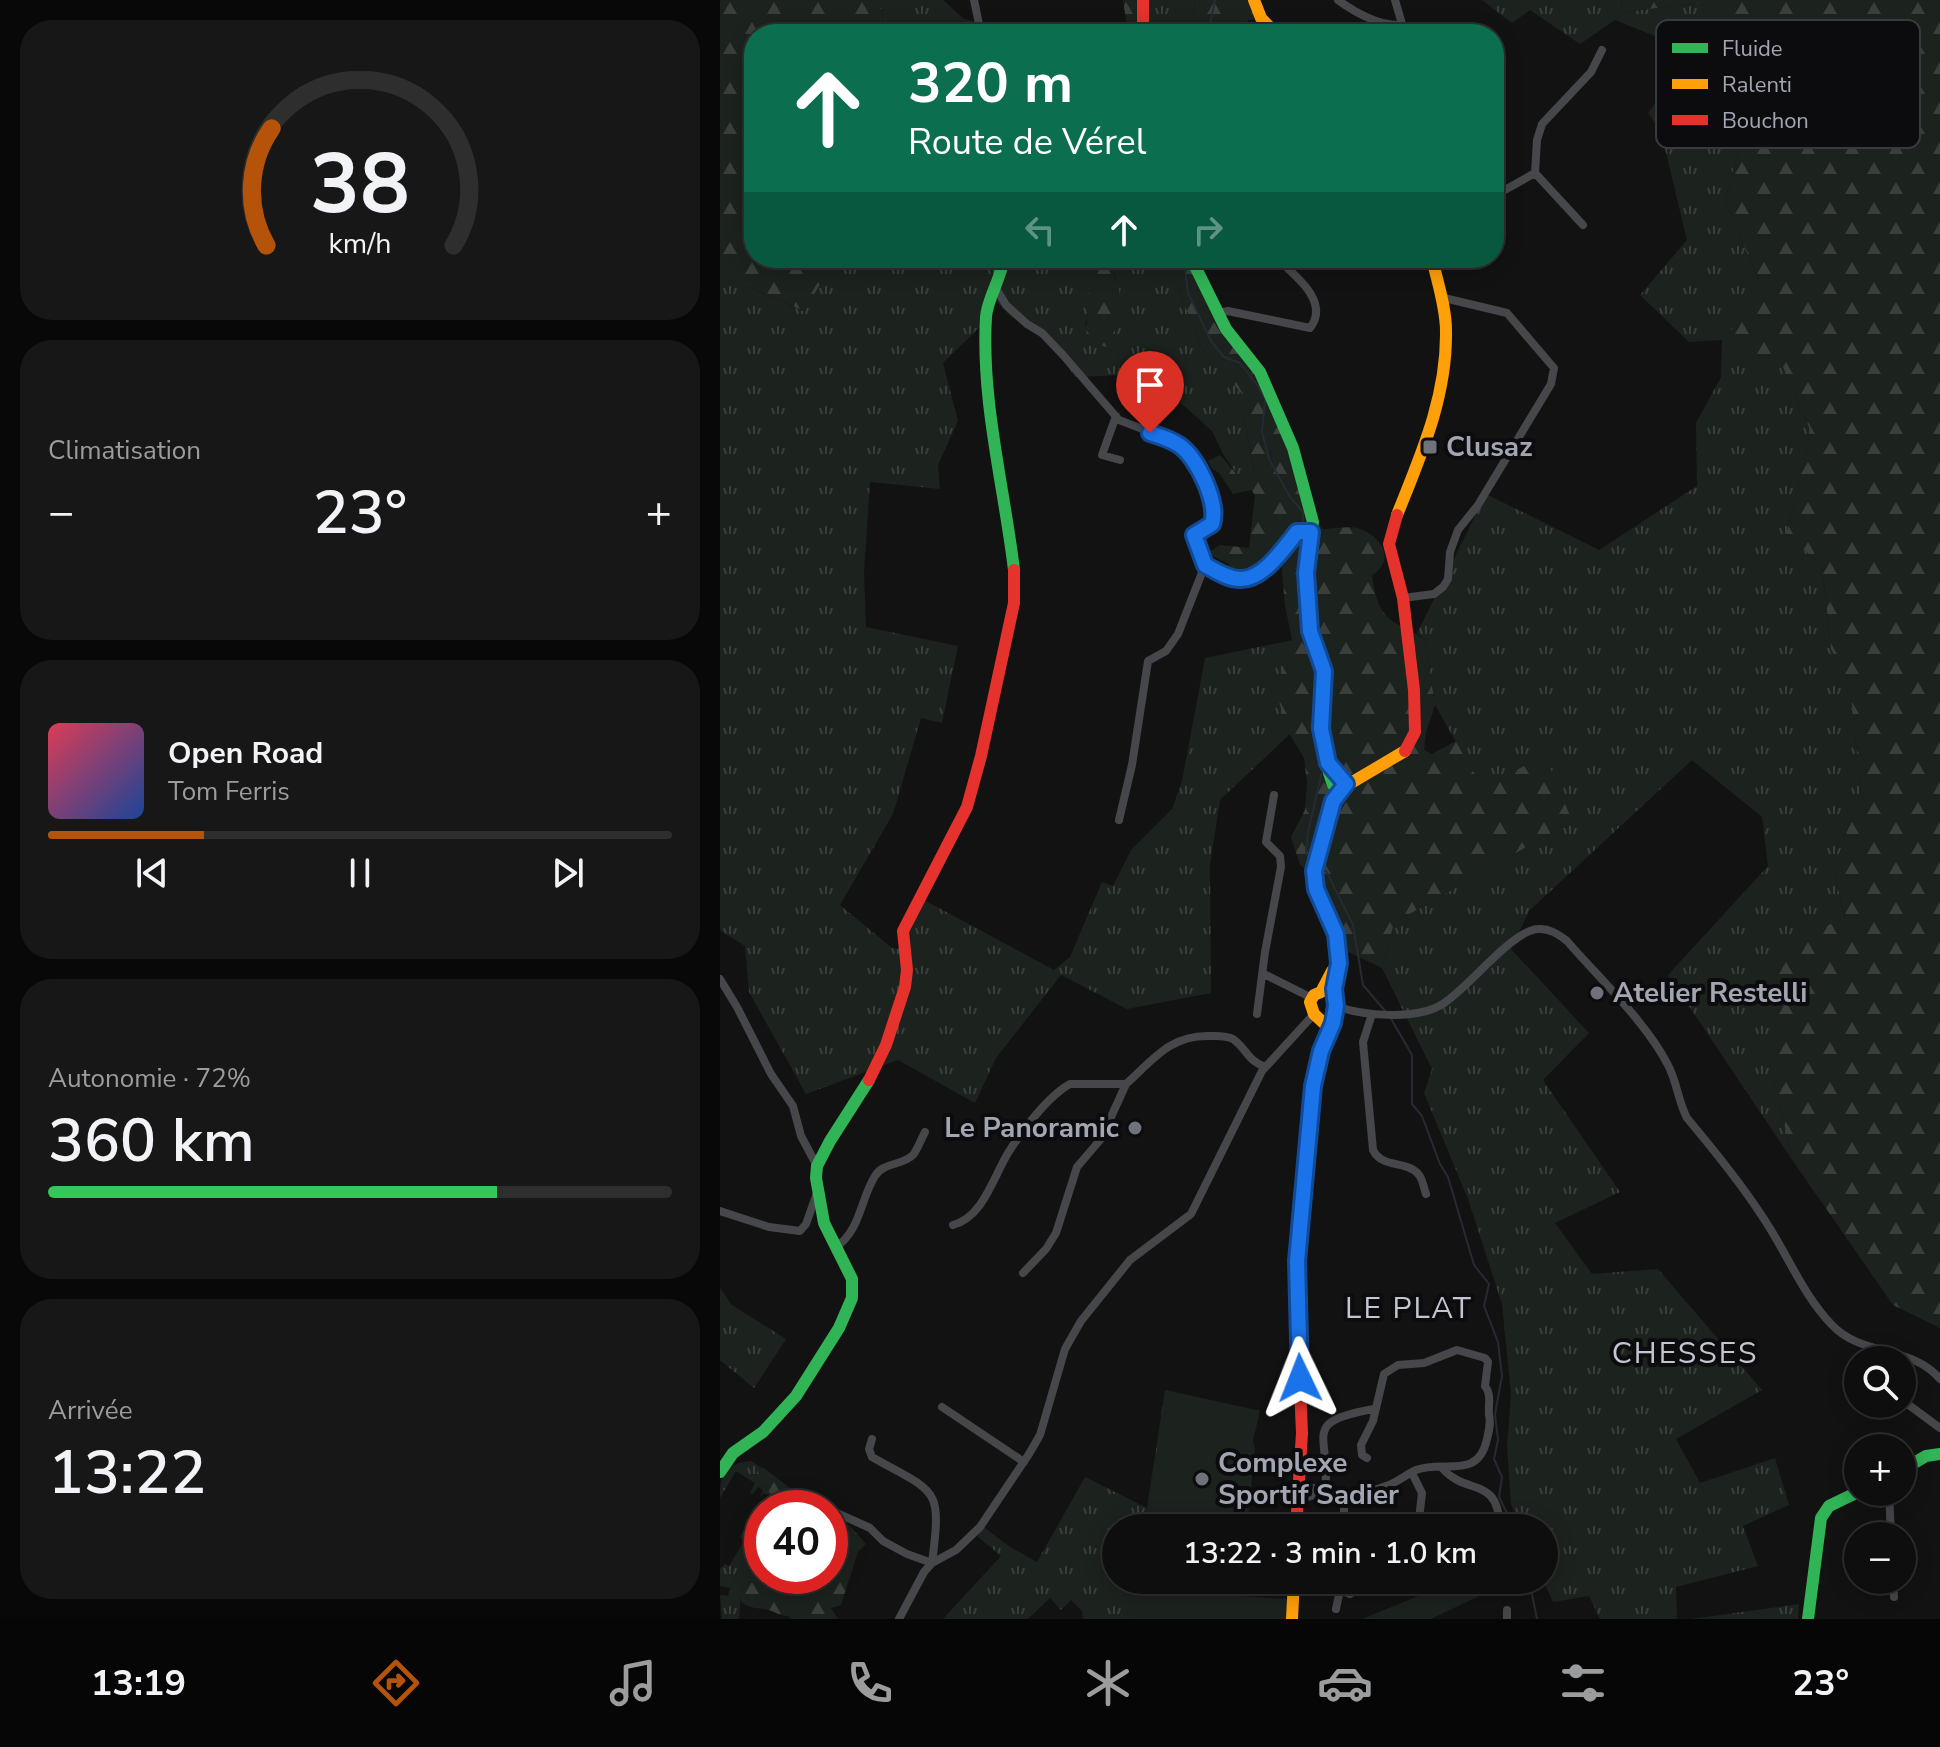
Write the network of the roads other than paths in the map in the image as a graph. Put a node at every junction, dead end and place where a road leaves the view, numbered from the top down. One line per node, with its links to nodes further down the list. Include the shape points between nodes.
1 (974, 0): 6 (street)
2 (1143, 0): 7 (street)
3 (1254, 0): 8 (street)
4 (1395, 0): 10 (street)
5 (1340, 1): 9 (street)
6 (979, 24)
7 (1143, 24)
8 (1267, 24)
9 (1390, 24)
10 (1400, 24)
11 (1602, 50): 12 (street, via 1591,72 1542,124)
12 (1535, 173): 13 (street); 14 (street)
13 (1504, 190)
14 (1583, 225)
15 (1002, 268): 19 (street)
16 (1196, 268): 21 (street)
17 (1286, 268): 21 (street, via 1310,292 1314,325 1306,329)
18 (1434, 268): 20 (street)
19 (997, 290): 22 (street); 40 (street, via 986,312 985,370 1014,569 1004,655 967,807 903,931 905,987 886,1045)
20 (1440, 297): 26 (street, via 1446,349 1440,393 1432,429 1390,540); 26 (street, via 1507,313 1554,368 1551,384 1516,444 1458,530 1443,587 1434,594)
21 (1218, 313): 24 (street, via 1270,389 1313,522)
22 (1116, 416): 23 (street, via 1102,455); 25 (street, via 1166,438 1193,458 1214,505 1212,524 1194,535)
23 (1120, 460)
24 (1304, 532): 25 (street, via 1255,576 1242,580); 27 (street, via 1313,642 1324,671 1320,718 1328,763)
25 (1205, 565): 29 (street, via 1178,634 1166,651 1148,661)
26 (1403, 598): 27 (street, via 1415,703 1413,739 1402,754)
27 (1343, 787): 32 (street, via 1328,816 1314,880 1336,934 1338,953)
28 (1274, 795): 30 (street, via 1266,842 1282,862)
29 (1119, 820)
30 (1264, 974): 32 (street); 33 (street)
31 (720, 979): 40 (street, via 793,1106)
32 (1327, 1001): 34 (street); 35 (street, via 1328,1017); 35 (street, via 1310,1006); 36 (street, via 1332,1028)
33 (1257, 1014)
34 (1372, 1014): 42 (street, via 1363,1042 1373,1150 1383,1160 1419,1174); 47 (street, via 1415,1013 1440,1006 1520,935 1548,929 1558,934 1654,1041 1670,1068 1687,1118 1763,1216 1829,1323 1862,1345 1915,1360)
35 (1317, 1016): 36 (street, via 1326,1025); 37 (street)
36 (1327, 1037): 60 (street, via 1313,1086 1297,1261 1302,1416)
37 (1265, 1067): 38 (street, via 1232,1039 1187,1037); 56 (street, via 1191,1214 1130,1260 1071,1335 1040,1435)
38 (1126, 1084): 44 (street, via 1064,1087 1017,1139 977,1210); 46 (street, via 1101,1139 1077,1167 1056,1233)
39 (925, 1132): 45 (street, via 915,1153 875,1174 847,1240)
40 (817, 1166): 41 (street)
41 (817, 1193): 43 (street, via 800,1231); 45 (street)
42 (1426, 1194)
43 (720, 1211)
44 (953, 1225)
45 (835, 1248): 58 (street, via 854,1289 847,1313 796,1396 763,1432 733,1453)
46 (1023, 1273)
47 (1940, 1379)
48 (942, 1407): 56 (street)
49 (1374, 1409): 54 (street, via 1360,1451); 57 (street, via 1384,1374 1398,1365 1424,1363 1457,1350 1485,1358 1491,1421 1484,1452 1477,1461); 61 (street, via 1333,1419 1324,1430)
50 (1916, 1410): 51 (street)
51 (1940, 1428)
52 (872, 1439): 70 (street, via 872,1457 923,1486 935,1500)
53 (1939, 1451): 55 (street)
54 (1367, 1458)
55 (1916, 1461)
56 (1024, 1462): 70 (street, via 980,1527)
57 (1442, 1468): 59 (street); 68 (street, via 1457,1483 1490,1494)
58 (720, 1472)
59 (1412, 1473): 62 (street, via 1372,1491); 67 (street, via 1422,1493)
60 (1298, 1485): 61 (street); 64 (street)
61 (1325, 1492): 62 (street); 64 (street)
62 (1344, 1494): 66 (street)
63 (1844, 1499): 78 (street, via 1829,1506 1821,1518)
64 (1298, 1500): 65 (street)
65 (1297, 1514)
66 (1344, 1514)
67 (1420, 1514)
68 (1498, 1514)
69 (848, 1518): 70 (street)
70 (932, 1563): 76 (street)
71 (1293, 1594): 77 (street)
72 (1339, 1594): 75 (street)
73 (1894, 1594): 74 (street)
74 (1894, 1597)
75 (1336, 1609)
76 (899, 1619)
77 (1292, 1619)
78 (1808, 1619)

